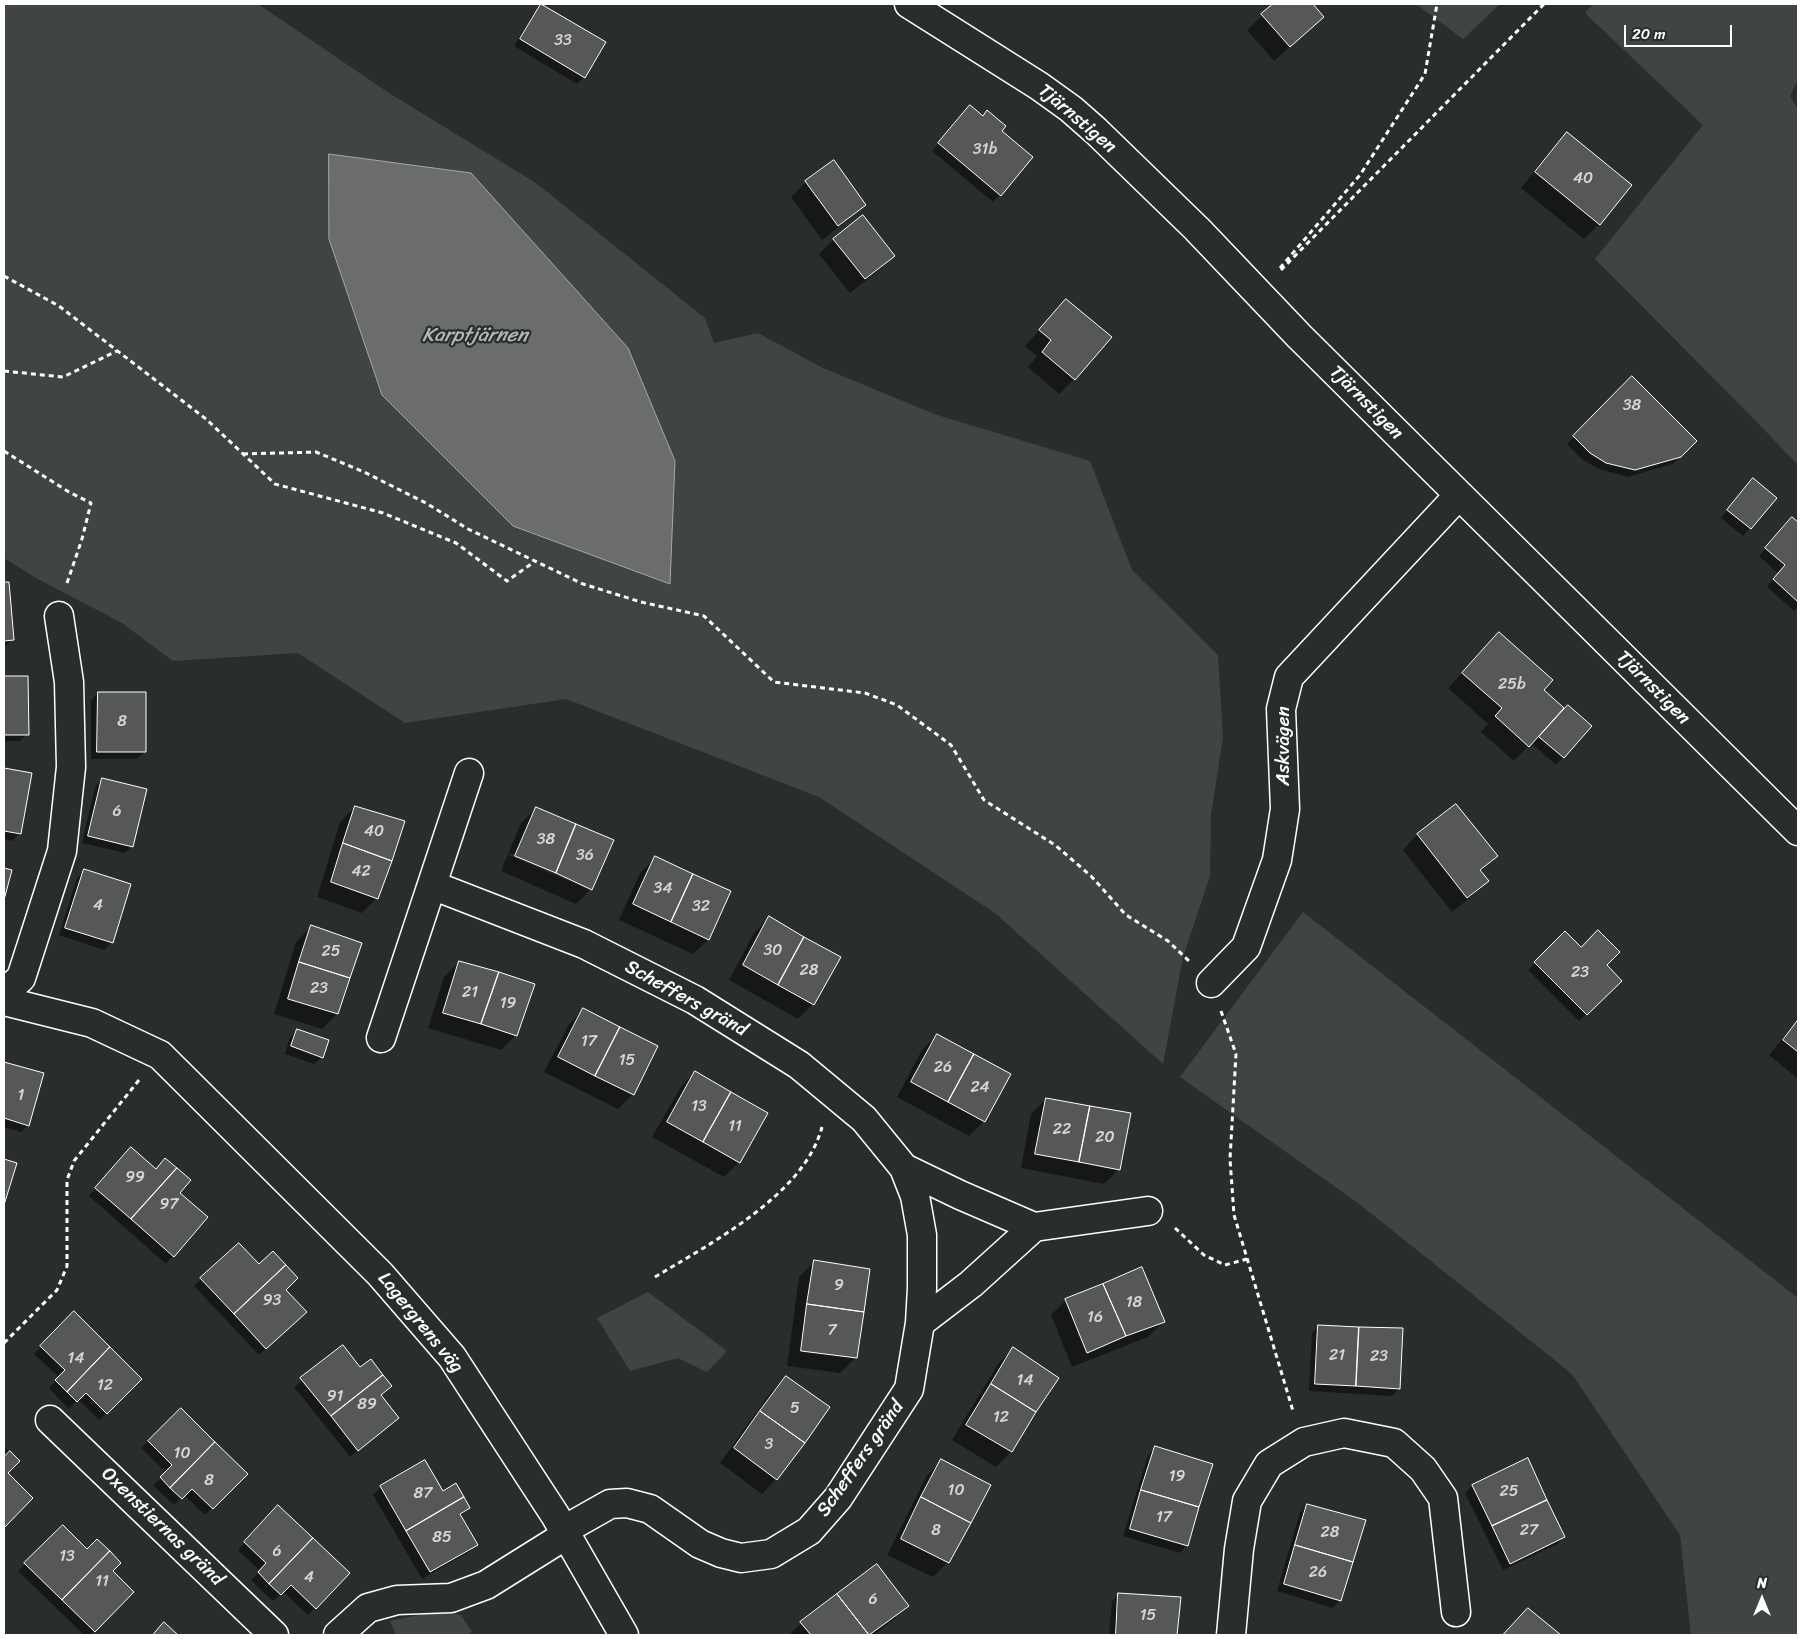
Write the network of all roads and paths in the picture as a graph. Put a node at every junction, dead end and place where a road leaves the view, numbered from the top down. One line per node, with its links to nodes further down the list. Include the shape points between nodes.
1 (909, 4): 5 (street, Tjärnstigen, via 1071,109)
2 (1437, 4): 5 (path, via 1425,74 1360,175)
3 (1544, 4): 5 (path)
4 (4, 276): 6 (path, via 59,306)
5 (1259, 292): 10 (street, Tjärnstigen)
6 (117, 351): 7 (path, via 63,377); 9 (path, via 206,419)
7 (4, 371)
8 (4, 451): 12 (path, via 91,503)
9 (243, 454): 11 (path, via 316,452 364,472); 11 (path, via 275,484 383,513 456,543 507,581)
10 (1458, 496): 14 (street, Tjärnstigen); 16 (street, Askvägen, via 1289,677 1281,709 1285,808 1277,860 1246,947)
11 (534, 562): 16 (path, via 582,584 704,616 774,682 865,693 897,705 951,745 984,800 1055,845 1091,876 1126,915 1168,942)
12 (61, 604): 17 (street, via 71,767 62,851 21,978)
13 (469, 773): 15 (street)
14 (1798, 832)
15 (432, 885): 19 (street); 21 (street, Scheffers gränd, via 584,944 695,1000 799,1065)
16 (1211, 983): 25 (path, via 1236,1054 1230,1159 1234,1215)
17 (4, 993)
18 (4, 1001): 20 (street, Lagergrens väg, via 92,1023)
19 (381, 1038)
20 (160, 1055): 28 (path, via 74,1161 67,1180 67,1266 57,1290); 31 (street, Lagergrens väg, via 380,1274 452,1357)
21 (830, 1090): 22 (street, Scheffers gränd, via 864,1118); 26 (path, via 819,1137 786,1187 731,1231)
22 (904, 1168): 24 (street, Scheffers gränd); 27 (street, Scheffers gränd, via 922,1235)
23 (1148, 1211): 24 (street); 25 (path, via 1162,1216 1204,1255 1225,1265)
24 (1034, 1227): 27 (street, via 971,1284)
25 (1246, 1259): 30 (path)
26 (655, 1276)
27 (920, 1323): 31 (street, Scheffers gränd, via 909,1389 884,1428 838,1498 809,1531 771,1554 741,1558 721,1553 700,1544 650,1509 626,1503 610,1504)
28 (4, 1343)
29 (50, 1420): 33 (street, Oxenstiernas gränd)
30 (1304, 1442): 32 (street, via 1344,1433 1394,1443 1423,1468 1443,1498); 36 (street, via 1269,1464 1247,1501)
31 (565, 1532): 34 (street, via 486,1585 451,1598 396,1600 368,1608); 35 (street, Lagergrens väg)
32 (1456, 1612)
33 (274, 1635)
34 (338, 1635)
35 (624, 1635)
36 (1230, 1635)

